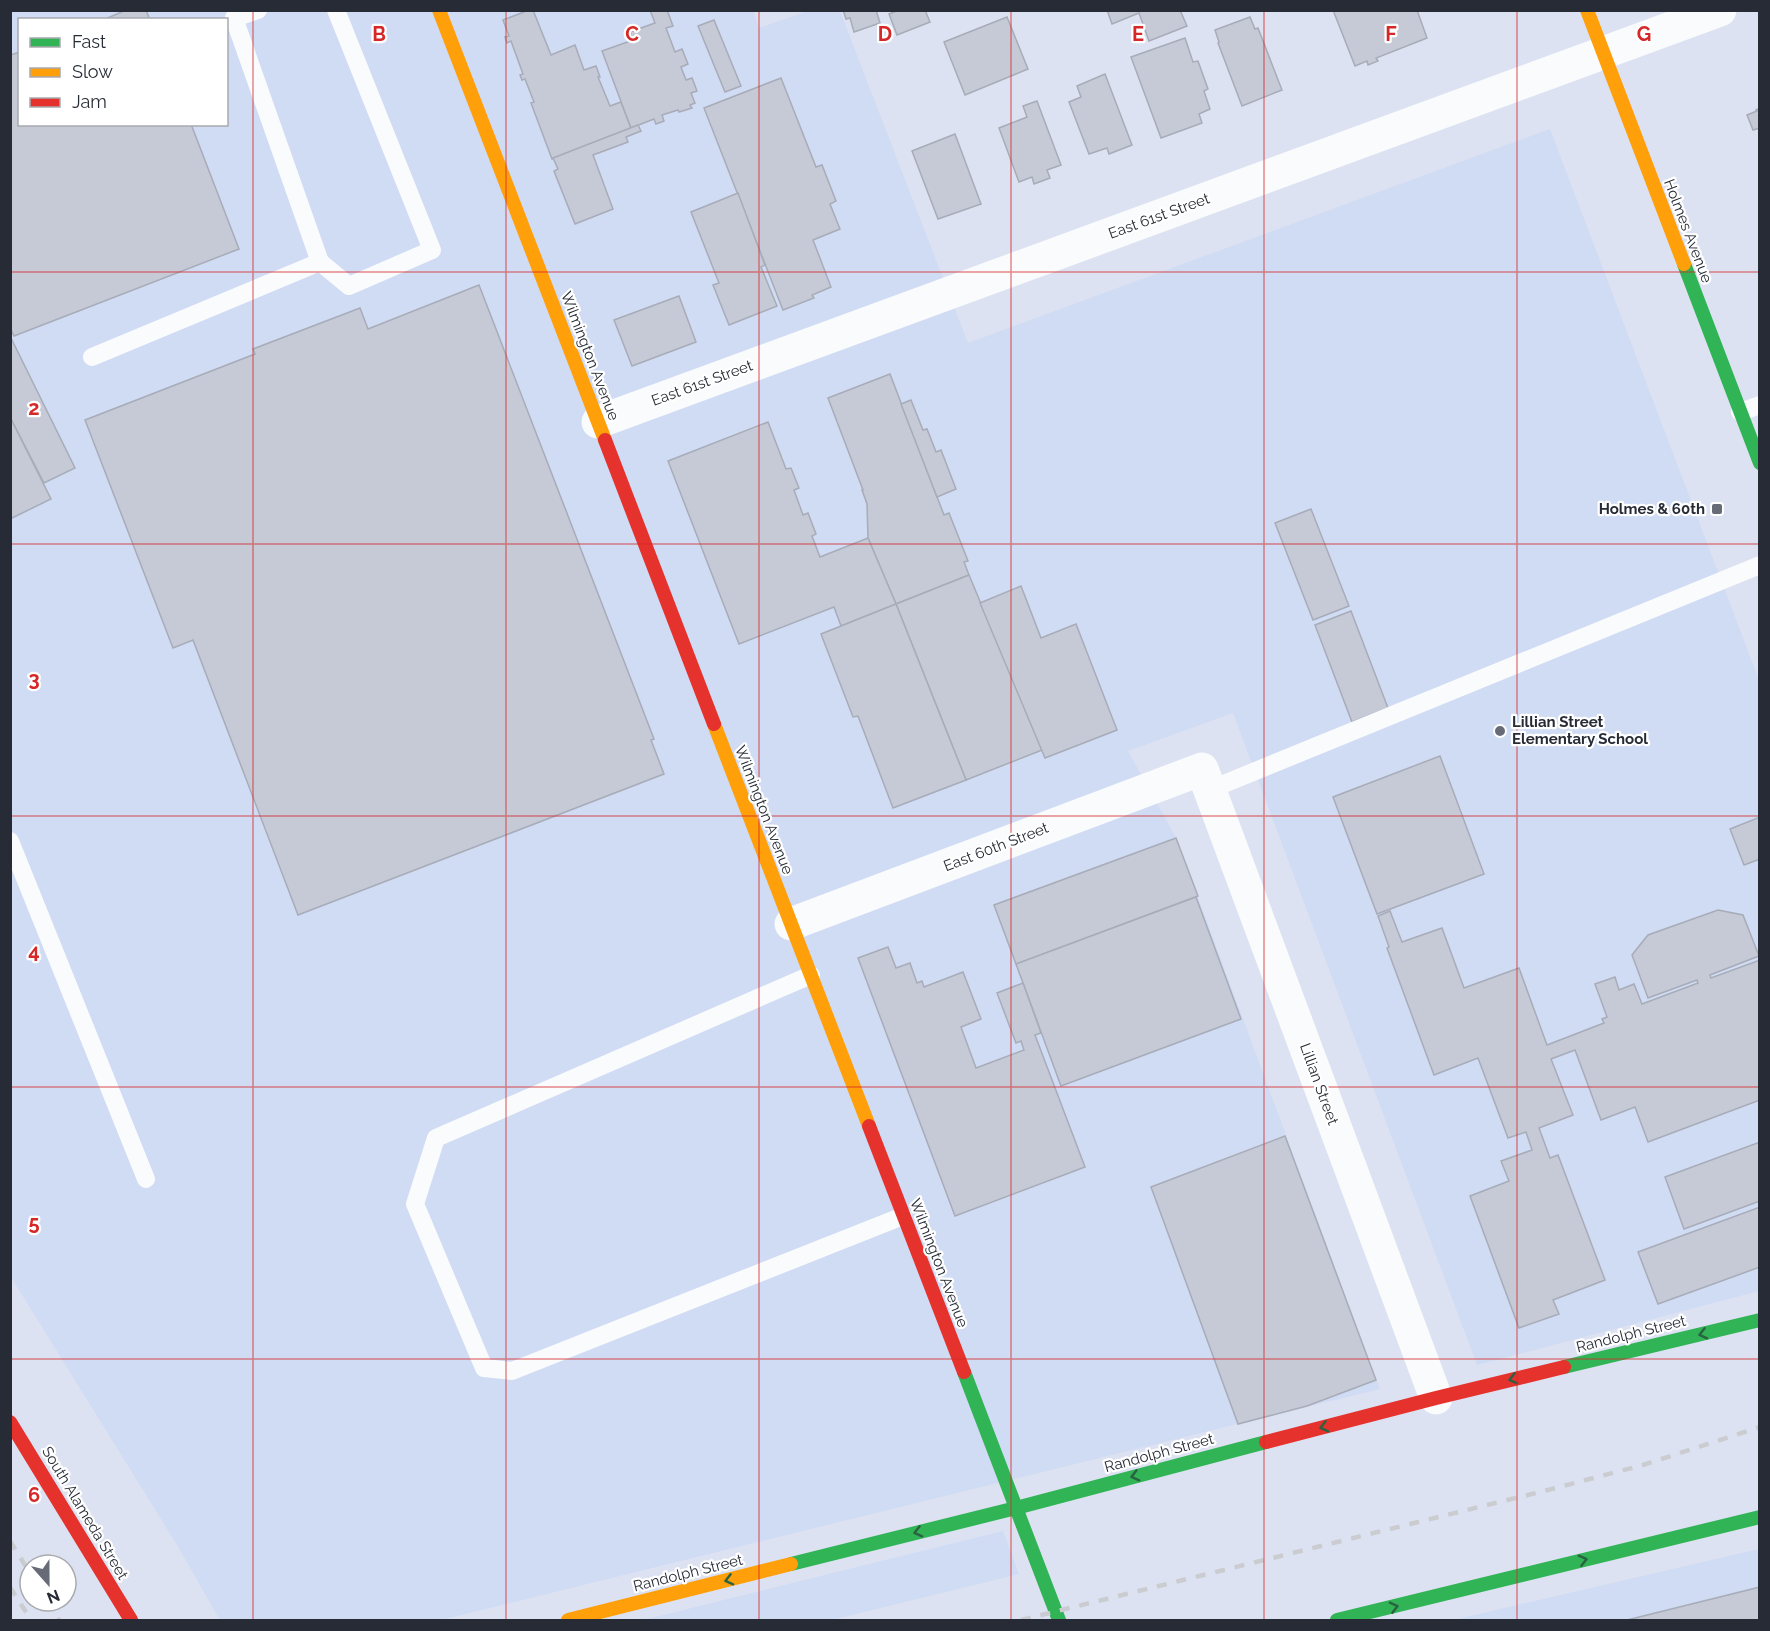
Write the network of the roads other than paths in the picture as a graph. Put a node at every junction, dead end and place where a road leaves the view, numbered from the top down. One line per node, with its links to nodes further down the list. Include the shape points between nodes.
1 (258, 10): 7 (lane, via 234,18)
2 (336, 10): 7 (lane, via 432,250 349,286)
3 (439, 10): 11 (street, Wilmington Avenue)
4 (1587, 10): 6 (street, Holmes Avenue)
5 (1720, 10): 6 (street, East 61st Street)
6 (1604, 54): 10 (street, Holmes Avenue); 11 (street, East 61st Street)
7 (320, 262): 8 (lane)
8 (92, 357)
9 (1760, 405): 10 (lane)
10 (1740, 412): 12 (street, Holmes Avenue)
11 (598, 422): 16 (street, Wilmington Avenue)
12 (1760, 462)
13 (1760, 565): 14 (lane)
14 (1206, 780): 16 (street, East 60th Street); 21 (street, Lillian Street)
15 (10, 841): 18 (lane)
16 (791, 924): 17 (street, Wilmington Avenue)
17 (810, 975): 19 (street, Wilmington Avenue); 19 (lane, via 436,1138 415,1204 484,1368 512,1371)
18 (146, 1179)
19 (903, 1216): 23 (street, Wilmington Avenue)
20 (1760, 1320): 21 (street, Randolph Street, one-way to 21)
21 (1436, 1398): 23 (street, Randolph Street, one-way to 23)
22 (10, 1422): 25 (street, South Alameda Street)
23 (1016, 1508): 26 (street, Randolph Street, one-way to 26); 27 (street, Wilmington Avenue)
24 (1760, 1517): 28 (street, one-way to 24)
25 (131, 1620)
26 (568, 1620)
27 (1059, 1620)
28 (1337, 1620)

